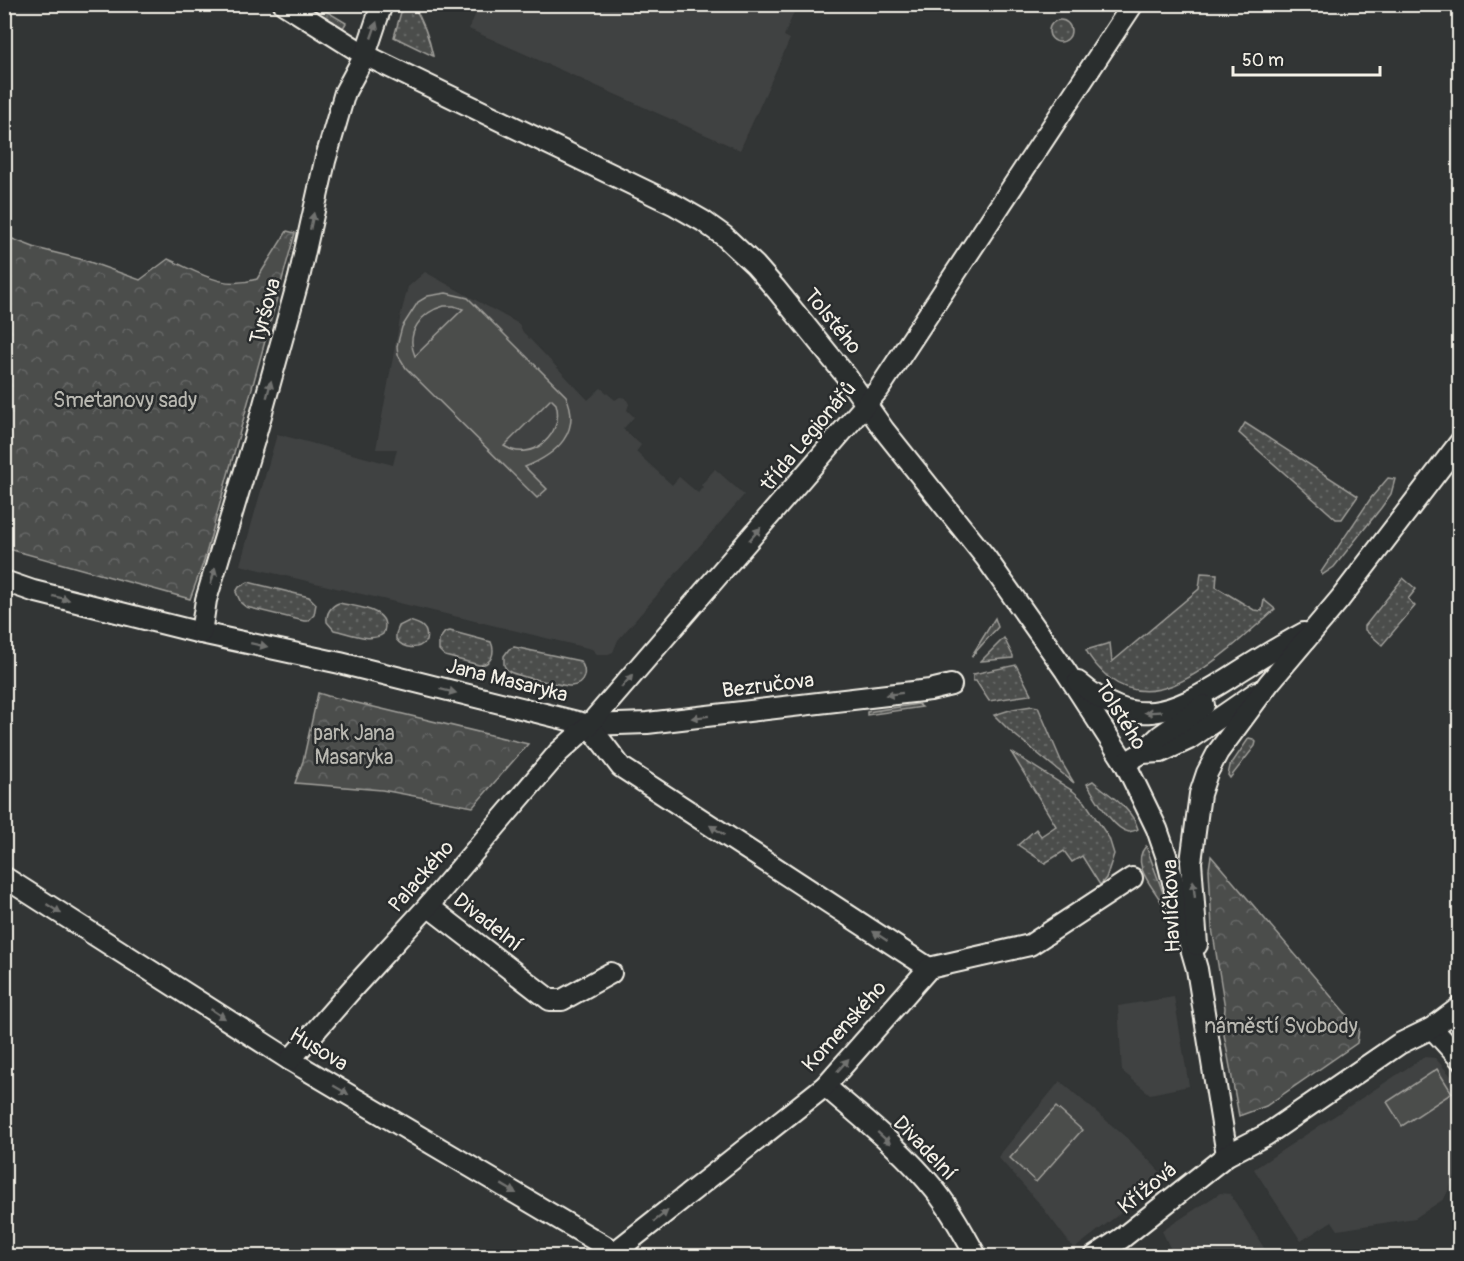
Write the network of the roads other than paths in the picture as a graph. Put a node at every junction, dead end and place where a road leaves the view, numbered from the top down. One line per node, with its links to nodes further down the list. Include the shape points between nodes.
1 (284, 4): 4 (street, Tolstého)
2 (382, 4): 4 (street, Tyršova, one-way to 2)
3 (1133, 4): 5 (street, třída Legionářů)
4 (365, 55): 5 (street, Tolstého, via 703,221 724,236 777,289); 9 (street, Tyršova, one-way to 4, via 206,600 299,278 325,161 345,92)
5 (866, 404): 11 (street, Tolstého, via 986,558); 14 (street, třída Legionářů, one-way to 5)
6 (1460, 442): 8 (street, Havlíčkova)
7 (4, 581): 9 (street, Jana Masaryka, one-way to 9)
8 (1315, 627): 10 (street, Havlíčkova); 12 (street, Havlíčkova)
9 (201, 633): 14 (street, Jana Masaryka, one-way to 14)
10 (1260, 658): 11 (street, Havlíčkova, one-way to 11, via 1196,699 1154,713 1115,706); 15 (street, Havlíčkova)
11 (1065, 670): 16 (street, Tolstého)
12 (1269, 683): 15 (street, Havlíčkova, via 1189,739 1161,752); 21 (street, Havlíčkova, one-way to 12, via 1191,862 1200,794 1218,752)
13 (951, 685): 14 (street, Bezručova, one-way to 14, via 647,723)
14 (589, 725): 19 (street, Palackého, via 558,753); 20 (street, Jana Masaryka, one-way to 14, via 621,767)
15 (1142, 753): 16 (street, Havlíčkova)
16 (1125, 763): 21 (street, Tolstého, via 1157,829)
17 (4, 877): 26 (street, Husova, one-way to 26)
18 (1132, 878): 20 (street, via 1030,945)
19 (428, 906): 22 (street, Divadelní, via 550,1000 562,1000); 26 (street, Palackého)
20 (929, 968): 27 (street, Komenského, one-way to 20)
21 (1197, 969): 28 (street)
22 (611, 973)
23 (1460, 1007): 24 (street)
24 (1432, 1028): 25 (street); 28 (street, via 1400,1044 1275,1128)
25 (1460, 1059)
26 (290, 1060): 29 (street, Husova, one-way to 29)
27 (825, 1086): 29 (street, Komenského, one-way to 27); 30 (street, Divadelní, one-way to 30, via 935,1190)
28 (1227, 1155): 31 (street, Křížová)
29 (622, 1254)
30 (976, 1257)
31 (1095, 1257)

